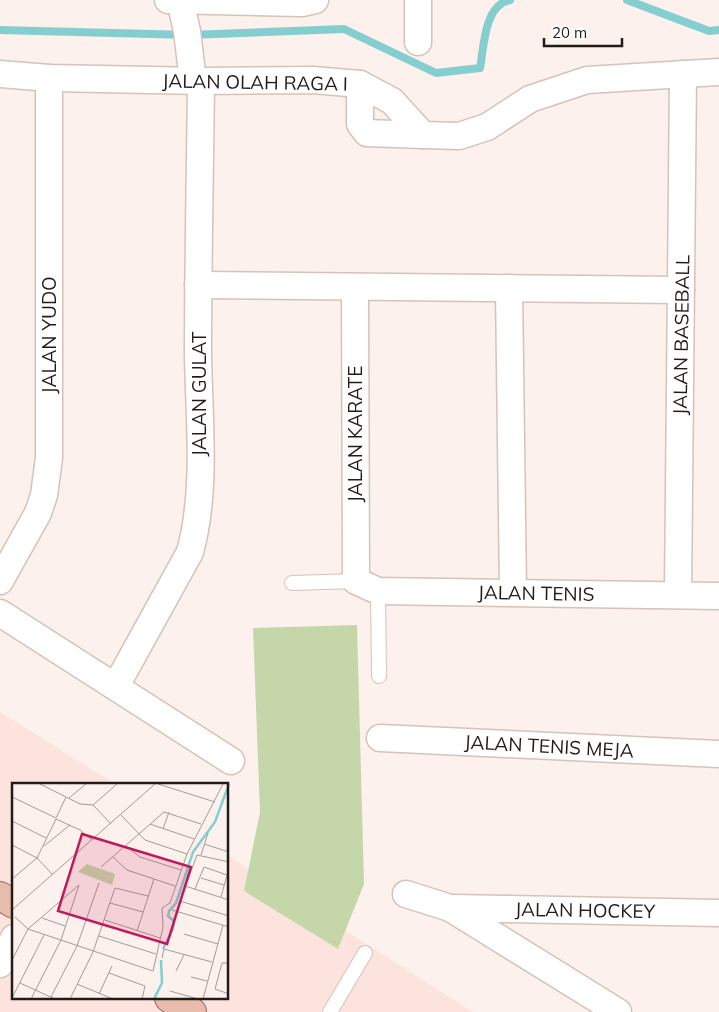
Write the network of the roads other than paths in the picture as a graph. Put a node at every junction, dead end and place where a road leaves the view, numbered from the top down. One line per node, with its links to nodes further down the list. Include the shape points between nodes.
1 (176, 0): 2 (street, via 302,4); 7 (street, JALAN GULAT, via 187,30)
2 (315, 0)
3 (418, 0): 4 (street)
4 (418, 42)
5 (719, 72): 8 (street)
6 (0, 74): 9 (street, JALAN OLAH RAGA I)
7 (195, 74): 9 (street, JALAN OLAH RAGA I); 10 (street, JALAN OLAH RAGA I); 12 (street, JALAN GULAT)
8 (683, 74): 11 (street, via 587,80 530,99 487,127 459,136); 15 (street, JALAN BASEBALL)
9 (49, 78): 16 (street, JALAN YUDO, via 49,458 38,513)
10 (360, 84): 11 (street, JALAN OLAH RAGA I, via 392,101); 11 (street, via 360,124 367,133)
11 (423, 135)
12 (198, 285): 13 (street); 24 (street, JALAN GULAT, via 196,533 190,552)
13 (355, 287): 14 (street); 18 (street, JALAN KARATE)
14 (510, 288): 15 (street); 19 (street)
15 (681, 290): 20 (street, JALAN BASEBALL)
16 (0, 581)
17 (292, 583): 18 (lane)
18 (367, 586): 19 (street, JALAN TENIS); 23 (lane)
19 (513, 592): 20 (street, JALAN TENIS)
20 (678, 595): 21 (street, JALAN TENIS)
21 (719, 596)
22 (0, 613): 24 (street)
23 (379, 676)
24 (116, 686): 27 (street)
25 (380, 738): 26 (street, JALAN TENIS MEJA)
26 (719, 754)
27 (231, 761)
28 (406, 894): 31 (street, JALAN HOCKEY)
29 (0, 896): 30 (main road)
30 (12, 903)
31 (450, 908): 32 (street, JALAN HOCKEY); 39 (street, JALAN HOCKEY)
32 (719, 913)
33 (12, 942): 35 (street)
34 (365, 953): 38 (lane)
35 (0, 964)
36 (172, 1000): 37 (main road)
37 (192, 1012)
38 (330, 1012)
39 (618, 1012)

